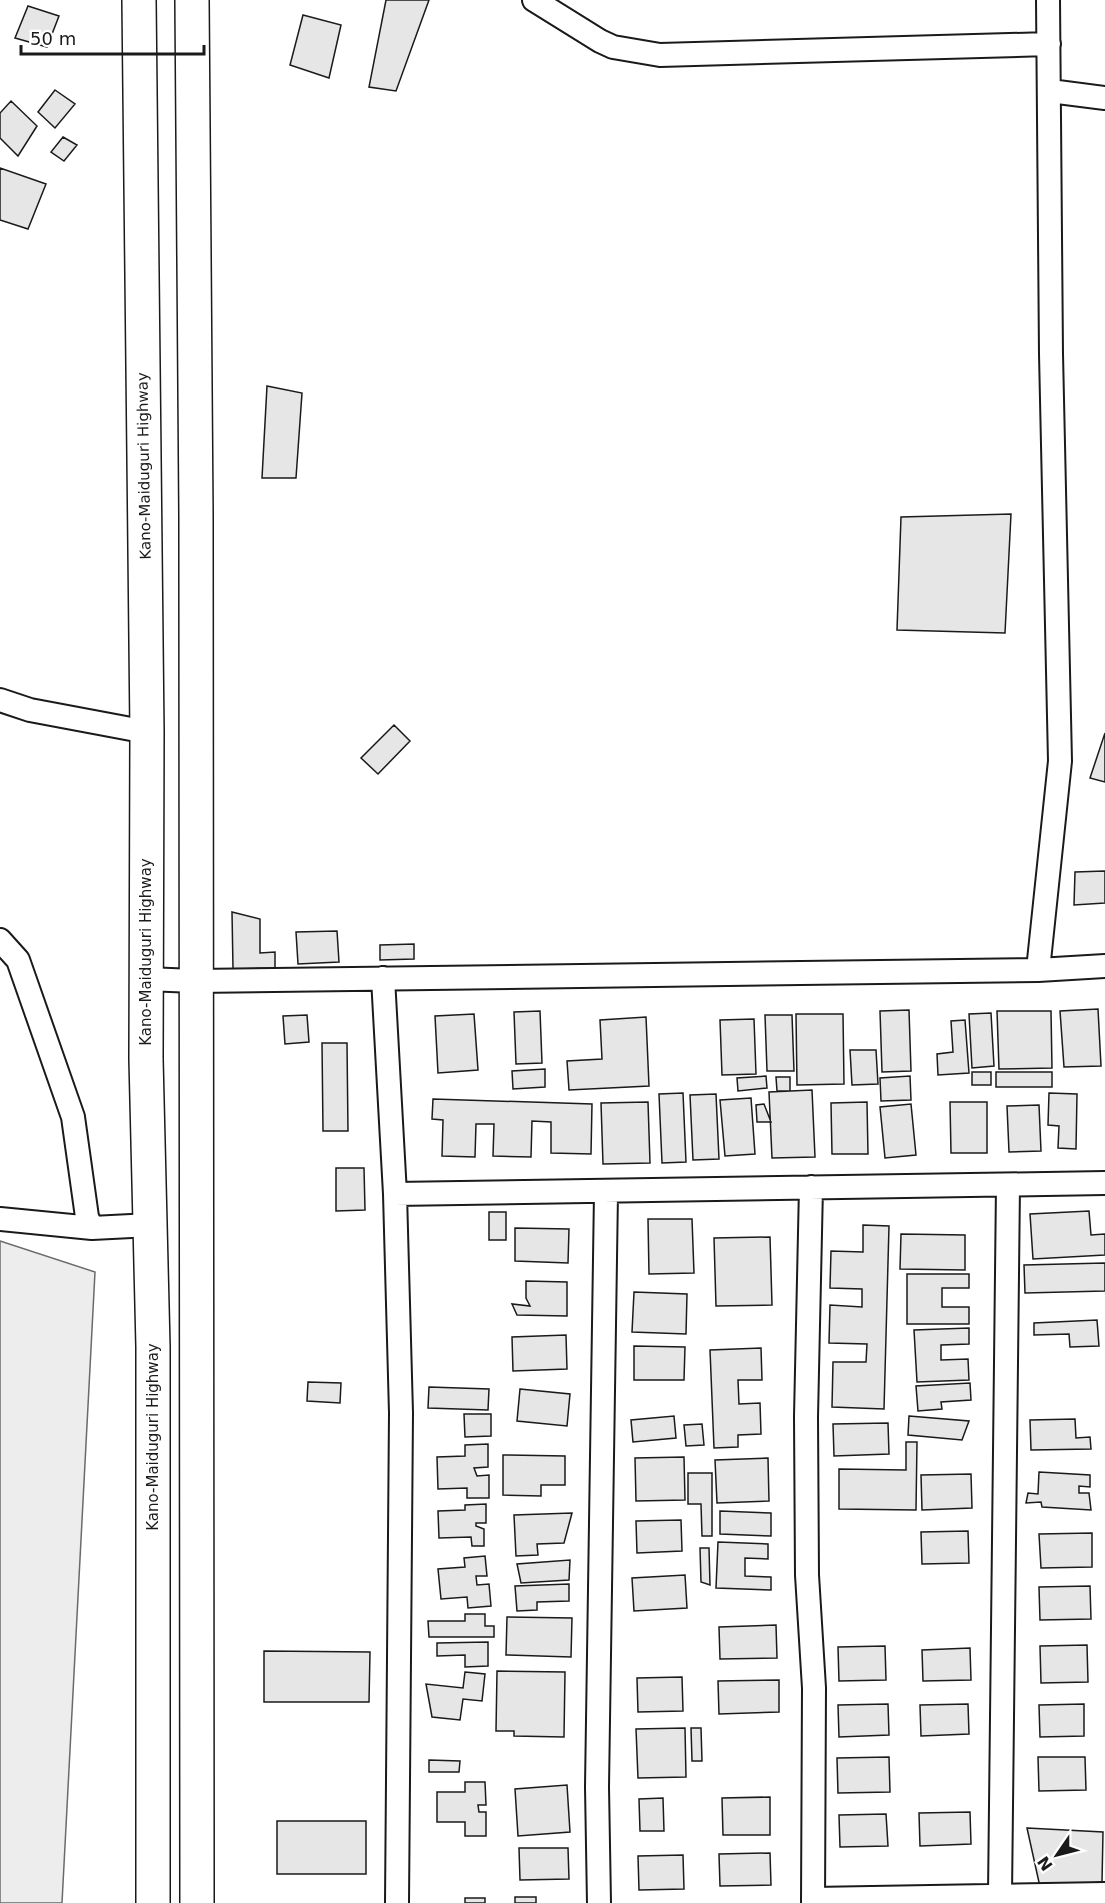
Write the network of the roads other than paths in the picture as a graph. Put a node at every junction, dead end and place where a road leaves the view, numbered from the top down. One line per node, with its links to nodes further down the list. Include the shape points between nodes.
1 (139, 0): 9 (highway, Kano-Maiduguri Highway)
2 (192, 0): 15 (highway)
3 (534, 0): 5 (street, via 613,47 660,55)
4 (1048, 0): 5 (street)
5 (1049, 44): 6 (street)
6 (1050, 91): 7 (street); 12 (street, via 1051,365 1060,761)
7 (1105, 98)
8 (0, 700): 9 (street, via 30,710)
9 (147, 732): 14 (highway, Kano-Maiduguri Highway)
10 (0, 940): 23 (street, via 18,960 73,1117 87,1218)
11 (1105, 966): 12 (street)
12 (1038, 970): 13 (street)
13 (383, 978): 15 (street); 20 (street)
14 (146, 979): 15 (street); 22 (highway, Kano-Maiduguri Highway)
15 (195, 981): 28 (highway)
16 (1105, 1183): 17 (street)
17 (1008, 1185): 18 (street); 25 (street)
18 (811, 1187): 19 (street); 26 (street, via 806,1428 807,1575 814,1688)
19 (606, 1192): 20 (street); 30 (street, via 597,1787)
20 (395, 1194): 29 (street, via 401,1413)
21 (0, 1219): 23 (street)
22 (151, 1225): 23 (street); 27 (highway, Kano-Maiduguri Highway)
23 (92, 1228)
24 (1105, 1894): 25 (street)
25 (1000, 1895): 26 (street)
26 (813, 1901)
27 (153, 1903)
28 (197, 1903)
29 (397, 1903)
30 (599, 1903)

